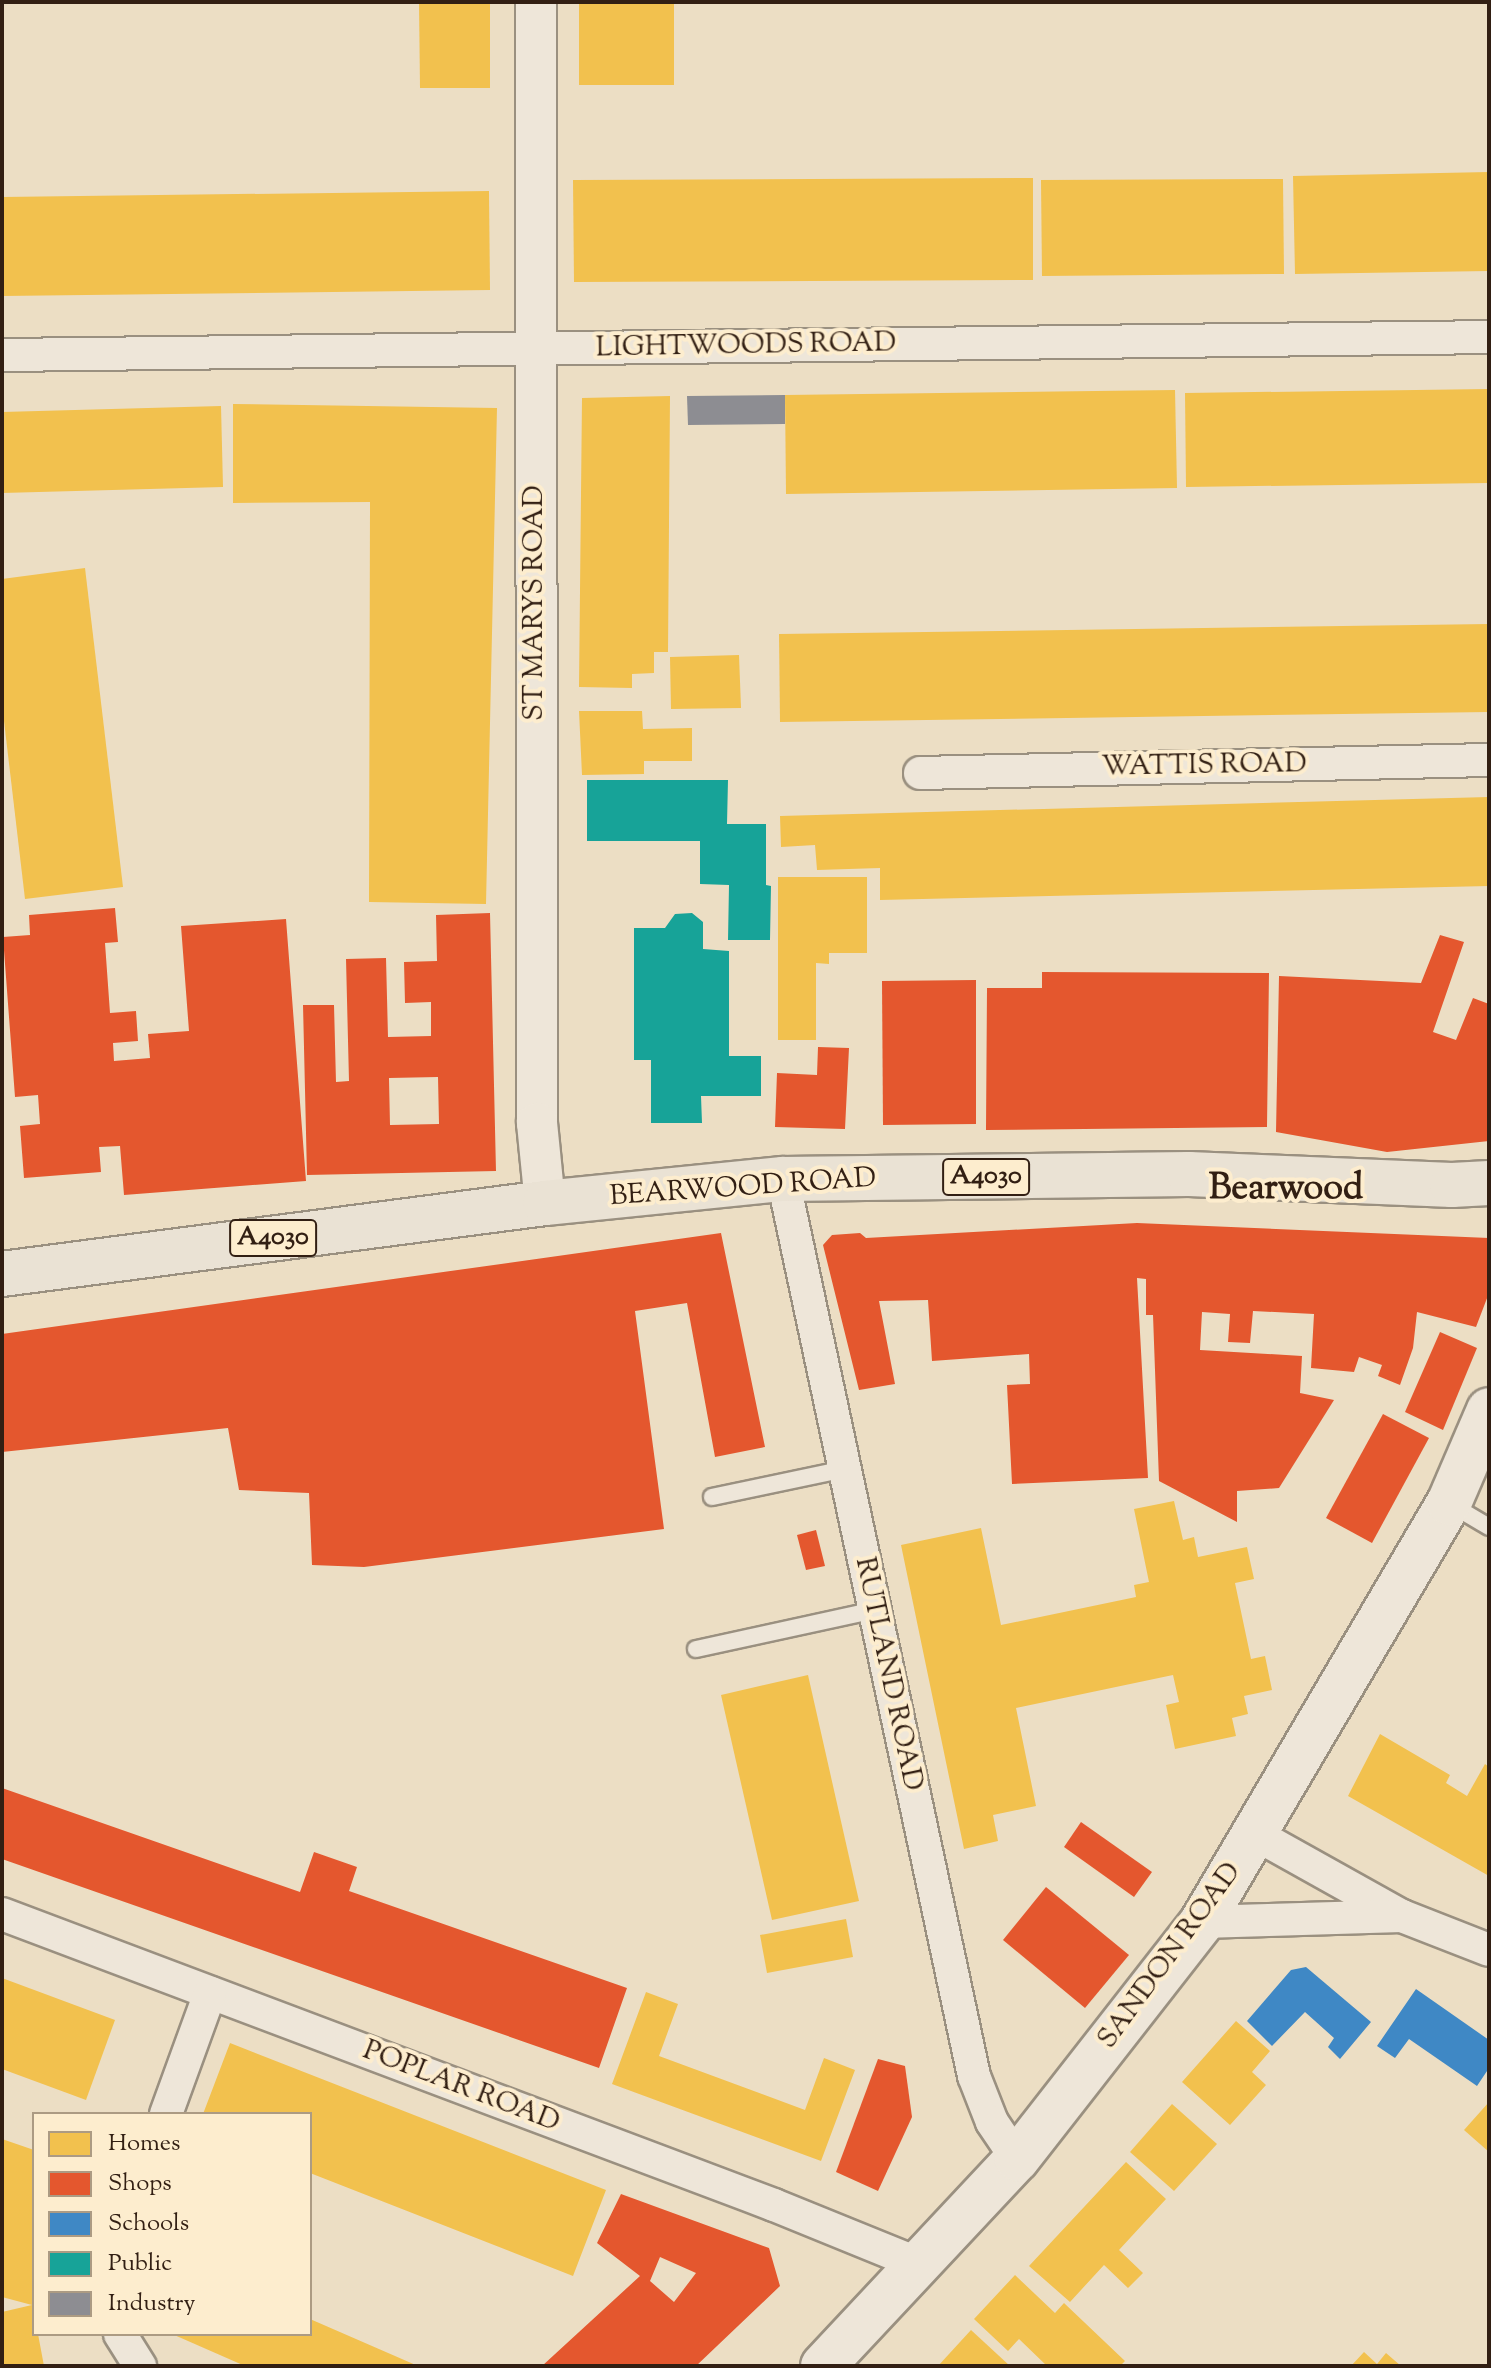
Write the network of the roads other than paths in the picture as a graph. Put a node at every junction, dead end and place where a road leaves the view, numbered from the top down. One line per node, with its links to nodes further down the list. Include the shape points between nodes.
1 (536, 2): 3 (street, ST MARYS ROAD)
2 (1489, 337): 3 (street, LIGHTWOODS ROAD)
3 (534, 348): 4 (street, LIGHTWOODS ROAD); 9 (street, ST MARYS ROAD, via 537,1123)
4 (2, 355)
5 (1489, 760): 6 (street, WATTIS ROAD)
6 (920, 773)
7 (783, 1179): 8 (main road, BEARWOOD ROAD / A4030, via 1189,1174); 9 (main road, BEARWOOD ROAD / A4030); 12 (street, RUTLAND ROAD)
8 (1489, 1183)
9 (545, 1203): 10 (main road, BEARWOOD ROAD / A4030)
10 (2, 1274)
11 (1489, 1410): 14 (main road, SANDON ROAD)
12 (845, 1469): 13 (lane); 16 (street, RUTLAND ROAD)
13 (712, 1497)
14 (1449, 1503): 15 (lane); 18 (main road, SANDON ROAD)
15 (1489, 1527)
16 (875, 1610): 17 (lane); 25 (street, RUTLAND ROAD, via 974,2076 992,2122)
17 (696, 1649)
18 (1255, 1834): 20 (street); 21 (main road, SANDON ROAD)
19 (2, 1914): 23 (street, POPLAR ROAD)
20 (1402, 1916): 21 (street); 22 (street)
21 (1202, 1922): 25 (main road, SANDON ROAD)
22 (1489, 1950)
23 (210, 1993): 24 (street); 26 (street, POPLAR ROAD)
24 (167, 2112)
25 (1017, 2159): 26 (main road, SANDON ROAD)
26 (919, 2264): 29 (main road, SANDON ROAD)
27 (121, 2336): 28 (street)
28 (140, 2366)
29 (823, 2366)

